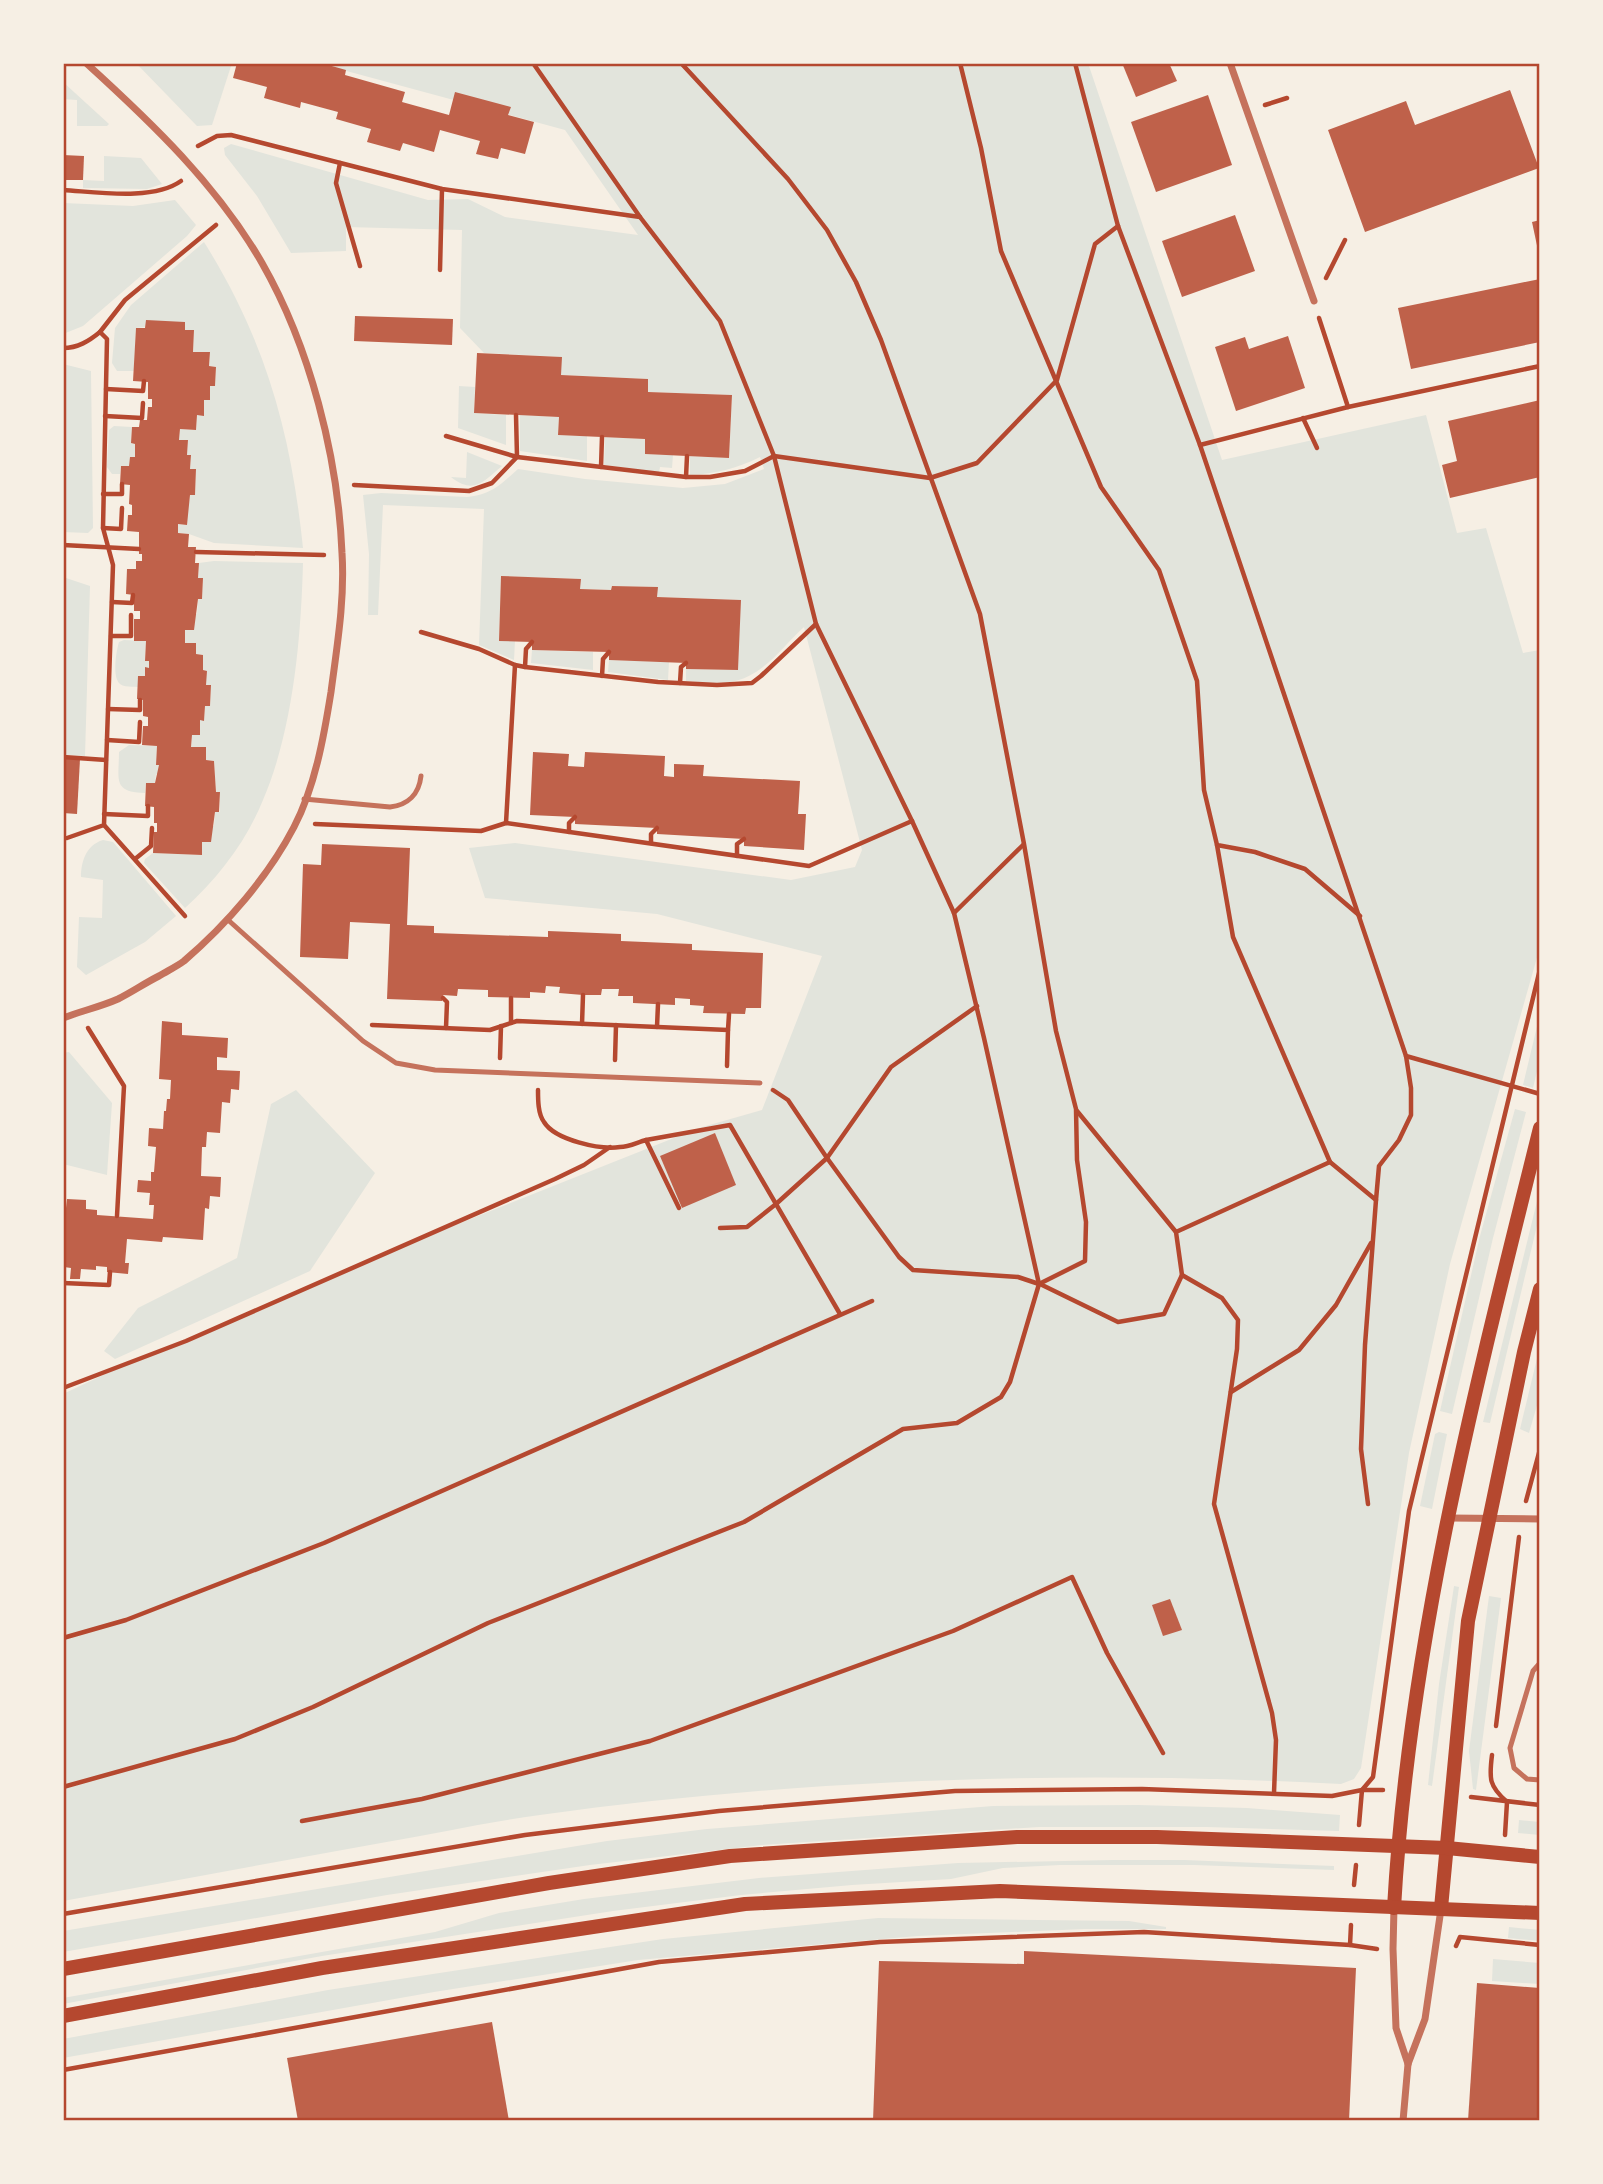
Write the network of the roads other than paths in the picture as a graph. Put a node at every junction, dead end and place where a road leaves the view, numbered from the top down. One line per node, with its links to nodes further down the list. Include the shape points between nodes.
1 (86, 63): 5 (street, via 184,156 261,262 285,309 326,431 343,555 340,630 322,747)
2 (1230, 63): 3 (street)
3 (1314, 301)
4 (421, 776): 5 (lane, via 415,794 399,806)
5 (304, 799): 6 (street, via 296,824 272,866)
6 (227, 919): 7 (street, via 182,963 118,999); 8 (lane, via 363,1041 396,1063 435,1070)
7 (63, 1018)
8 (760, 1083)
9 (1540, 1128): 11 (main road)
10 (1540, 1289): 12 (main road)
11 (1448, 1518): 12 (street); 16 (main road, via 1426,1630)
12 (1488, 1518): 13 (street); 17 (main road, via 1468,1621)
13 (1540, 1519)
14 (1540, 1663): 15 (lane, via 1533,1671 1510,1748 1514,1768 1527,1779)
15 (1540, 1780)
16 (1397, 1847): 17 (main road); 19 (main road); 22 (main road, via 1157,1837 1017,1837 730,1856 549,1883)
17 (1447, 1848): 18 (main road); 20 (main road)
18 (1540, 1857)
19 (1394, 1908): 20 (main road); 23 (main road, via 1000,1891 745,1904 322,1968); 24 (street, via 1396,2028)
20 (1441, 1908): 21 (main road); 24 (street, via 1425,2019)
21 (1540, 1913)
22 (63, 1969)
23 (63, 2016)
24 (1408, 2064): 25 (street)
25 (1403, 2121)

